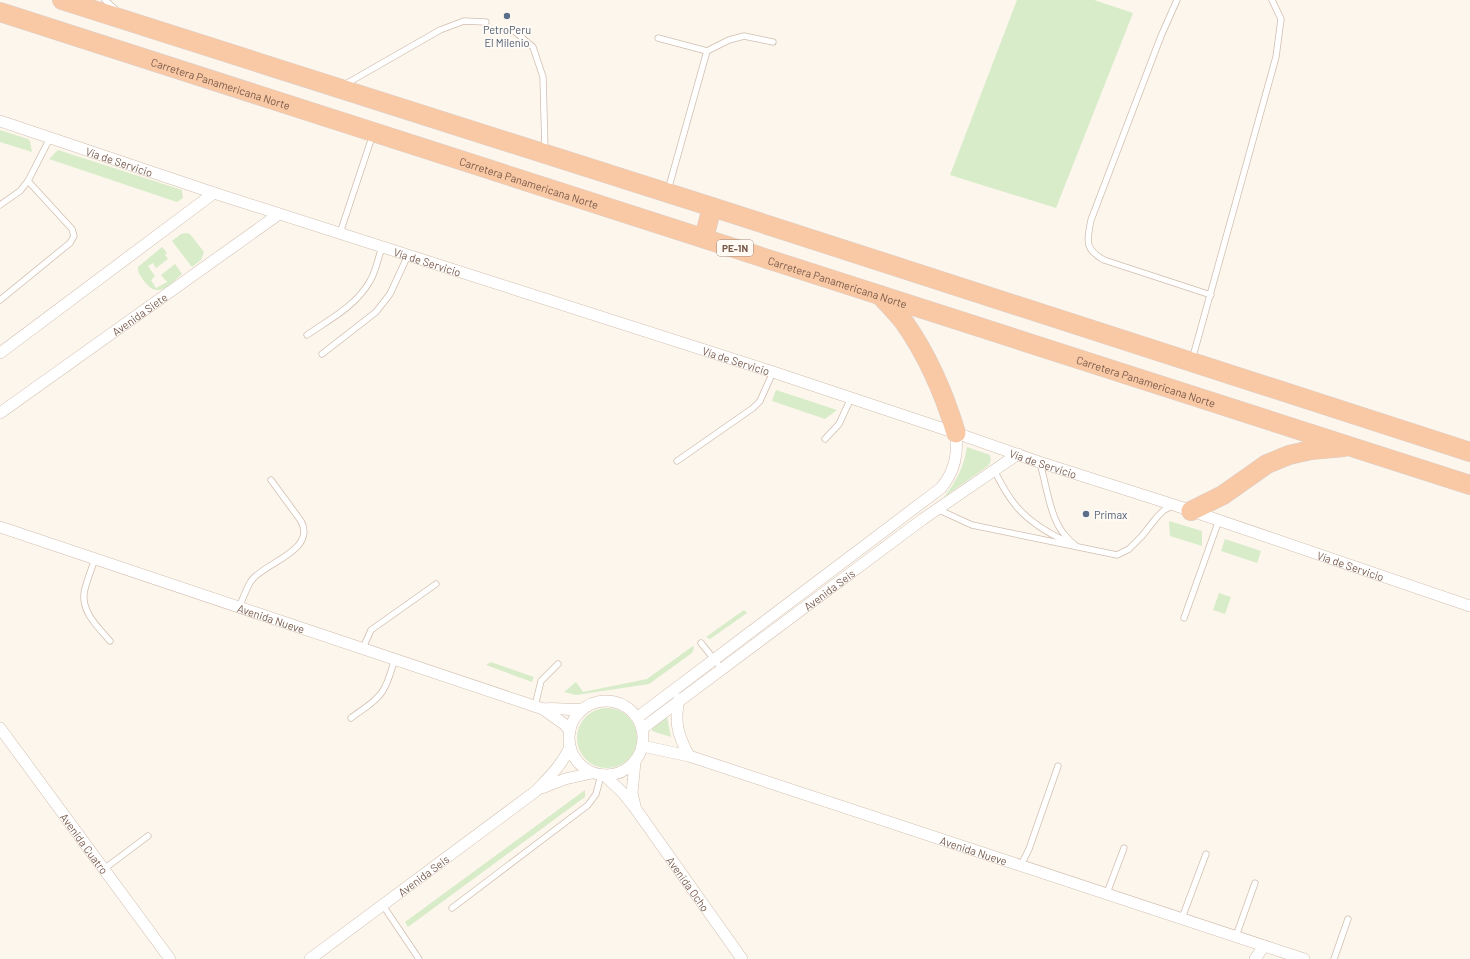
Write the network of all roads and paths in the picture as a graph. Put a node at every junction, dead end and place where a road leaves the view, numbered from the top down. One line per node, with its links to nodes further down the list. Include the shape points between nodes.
1 (62, 0): 6 (highway)
2 (105, 0): 6 (lane)
3 (1177, 0): 28 (lane, via 1091,220 1089,248 1104,260)
4 (1272, 0): 28 (lane, via 1281,19 1276,57)
5 (0, 12): 14 (highway, Carretera Panamericana Norte / PE-1N)
6 (126, 21): 12 (highway)
7 (486, 22): 12 (lane, via 464,21 440,30)
8 (514, 31): 16 (lane, via 533,47 543,77)
9 (658, 38): 11 (lane)
10 (773, 42): 11 (lane, via 744,36 729,40)
11 (708, 52): 19 (lane)
12 (338, 88): 16 (highway)
13 (0, 121): 15 (street, Vía de Servicio)
14 (374, 132): 23 (lane); 24 (highway, Carretera Panamericana Norte / PE-1N)
15 (50, 138): 17 (lane); 18 (street, Vía de Servicio)
16 (546, 154): 19 (highway)
17 (28, 181): 20 (lane, via 20,191); 29 (lane, via 72,229 74,236 70,243)
18 (214, 193): 22 (street, Vía de Servicio); 31 (street)
19 (667, 193): 21 (highway)
20 (0, 205)
21 (712, 207): 24 (highway); 33 (highway)
22 (279, 214): 23 (street, Vía de Servicio); 36 (street, Avenida Siete)
23 (340, 233): 25 (street, Vía de Servicio)
24 (704, 238): 27 (highway, Carretera Panamericana Norte / PE-1N)
25 (382, 247): 26 (street, Vía de Servicio); 30 (lane, via 375,271 356,301)
26 (408, 255): 32 (lane, via 390,294 376,312); 34 (street, Vía de Servicio)
27 (880, 295): 37 (highway, via 904,322 930,364 948,404); 39 (highway, Carretera Panamericana Norte / PE-1N)
28 (1211, 295): 33 (lane)
29 (0, 300)
30 (307, 335)
31 (0, 352)
32 (322, 354)
33 (1192, 362): 40 (highway)
34 (773, 372): 35 (street, Vía de Servicio); 42 (lane, via 760,400 752,408)
35 (851, 398): 37 (street, Vía de Servicio); 38 (lane, via 839,424)
36 (0, 413)
37 (956, 432): 41 (street, Vía de Servicio); 63 (street, Avenida Seis, via 956,460 948,480 941,488)
38 (825, 439)
39 (1350, 446): 46 (highway, Carretera Panamericana Norte / PE-1N); 49 (highway, via 1289,454 1267,464 1223,495)
40 (1470, 452)
41 (1018, 454): 43 (street, Vía de Servicio); 44 (street, Avenida Seis)
42 (678, 461)
43 (1039, 462): 47 (street, Vía de Servicio); 52 (lane, via 1057,521 1063,533)
44 (994, 470): 48 (street, Avenida Seis); 52 (lane, via 1013,503 1026,516 1042,528)
45 (271, 480): 56 (lane, via 302,521 305,535 297,547 251,581)
46 (1470, 485)
47 (1174, 505): 49 (street, Vía de Servicio); 52 (lane, via 1164,510 1129,549 1117,555)
48 (937, 509): 52 (lane, via 972,524); 63 (street, Avenida Seis)
49 (1191, 511): 50 (street, Vía de Servicio)
50 (1219, 520): 55 (street, Vía de Servicio); 57 (lane)
51 (0, 526): 53 (street, Avenida Nueve)
52 (1075, 545)
53 (95, 558): 56 (street, Avenida Nueve); 58 (lane, via 84,593 84,607)
54 (436, 584): 60 (lane, via 371,630)
55 (1470, 606)
56 (239, 607): 60 (street, Avenida Nueve)
57 (1184, 618)
58 (110, 641)
59 (700, 643): 63 (lane)
60 (363, 648): 61 (street, Avenida Nueve)
61 (395, 659): 66 (street, Avenida Nueve); 69 (lane, via 382,693)
62 (558, 664): 66 (lane, via 541,681)
63 (718, 665): 64 (street, Avenida Seis); 65 (street, Avenida Seis)
64 (681, 686): 65 (street); 68 (street, Avenida Seis)
65 (678, 701): 71 (street, Avenida Seis); 75 (street, via 676,714 679,737)
66 (539, 708): 67 (street, Avenida Nueve); 72 (street, Avenida Nueve)
67 (583, 709): 68 (street, via 597,701 609,700 620,702); 72 (street, via 571,724)
68 (638, 717): 71 (street)
69 (351, 718)
70 (0, 728): 85 (street, Avenida Cuatro)
71 (643, 728): 73 (street)
72 (570, 731): 74 (street)
73 (642, 746): 75 (street, Avenida Nueve); 76 (street)
74 (570, 747): 78 (street, via 574,758 582,767); 79 (street, Avenida Seis, via 565,759)
75 (689, 756): 84 (street, Avenida Nueve)
76 (635, 762): 78 (street, via 616,774); 80 (street, Avenida Ocho, via 632,793)
77 (1058, 766): 84 (lane)
78 (599, 774): 79 (street, Avenida Seis, via 564,779); 80 (street, Avenida Ocho, via 623,793); 89 (lane, via 596,794 588,805)
79 (536, 791): 88 (street, Avenida Seis)
80 (635, 808): 97 (street, Avenida Ocho)
81 (148, 836): 85 (lane)
82 (1124, 848): 87 (lane)
83 (1206, 854): 90 (lane)
84 (1021, 865): 87 (street, Avenida Nueve)
85 (104, 869): 95 (street, Avenida Cuatro)
86 (1255, 883): 92 (lane)
87 (1107, 893): 90 (street, Avenida Nueve)
88 (382, 904): 94 (lane); 96 (street, Avenida Seis)
89 (452, 908)
90 (1182, 918): 92 (street, Avenida Nueve)
91 (1348, 919): 100 (lane)
92 (1236, 936): 93 (street, Avenida Nueve)
93 (1264, 946): 98 (street); 99 (street, Avenida Nueve)
94 (416, 958)
95 (170, 959)
96 (310, 959)
97 (742, 959)
98 (1255, 959)
99 (1304, 959)
100 (1334, 959)

